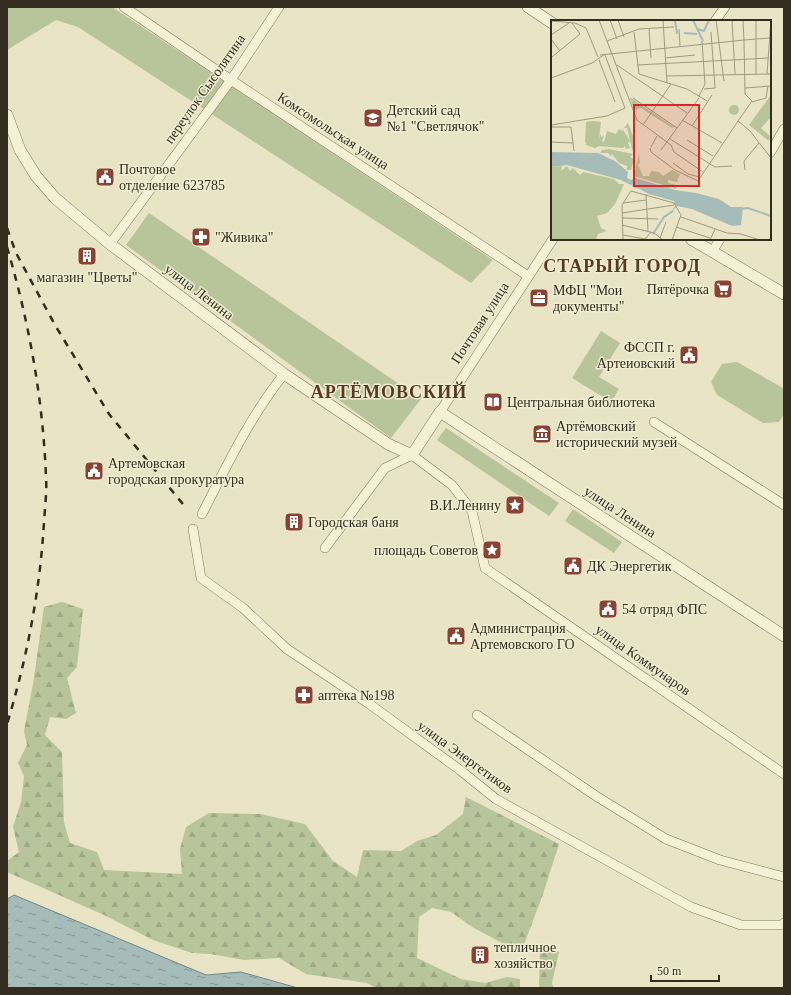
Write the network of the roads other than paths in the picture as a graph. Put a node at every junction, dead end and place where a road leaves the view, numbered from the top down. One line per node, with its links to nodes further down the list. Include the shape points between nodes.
1 (124, 7): 7 (street, Комсомольская улица)
2 (278, 7): 7 (street, переулок Сысолятина)
3 (528, 7): 6 (street)
4 (725, 7): 5 (street)
5 (717, 20)
6 (551, 22)
7 (231, 80): 14 (street, переулок Сысолятина); 16 (street, Комсомольская улица)
8 (7, 115): 14 (street, улица Ленина, via 20,150 36,176 55,198)
9 (784, 129): 10 (street)
10 (771, 151)
11 (552, 240): 16 (street, Почтовая улица)
12 (693, 240): 15 (street)
13 (719, 240): 15 (street)
14 (110, 244): 18 (street, улица Ленина)
15 (712, 252): 17 (street)
16 (528, 276): 19 (street, Почтовая улица)
17 (784, 294)
18 (284, 374): 21 (street, улица Ленина, via 388,444); 23 (street, via 238,442)
19 (440, 412): 21 (street, Почтовая улица); 26 (street, улица Ленина)
20 (654, 422): 22 (street)
21 (412, 455): 25 (street, via 385,468); 28 (street, улица Коммунаров, via 452,485 472,511 485,568)
22 (784, 505)
23 (202, 514)
24 (193, 529): 30 (street, улица Энергетиков, via 201,578 243,608 287,649 368,703 496,799 691,907 741,925)
25 (326, 548)
26 (784, 636)
27 (477, 715): 29 (street, via 596,796 666,839 720,860)
28 (784, 774)
29 (784, 877)
30 (783, 924)

